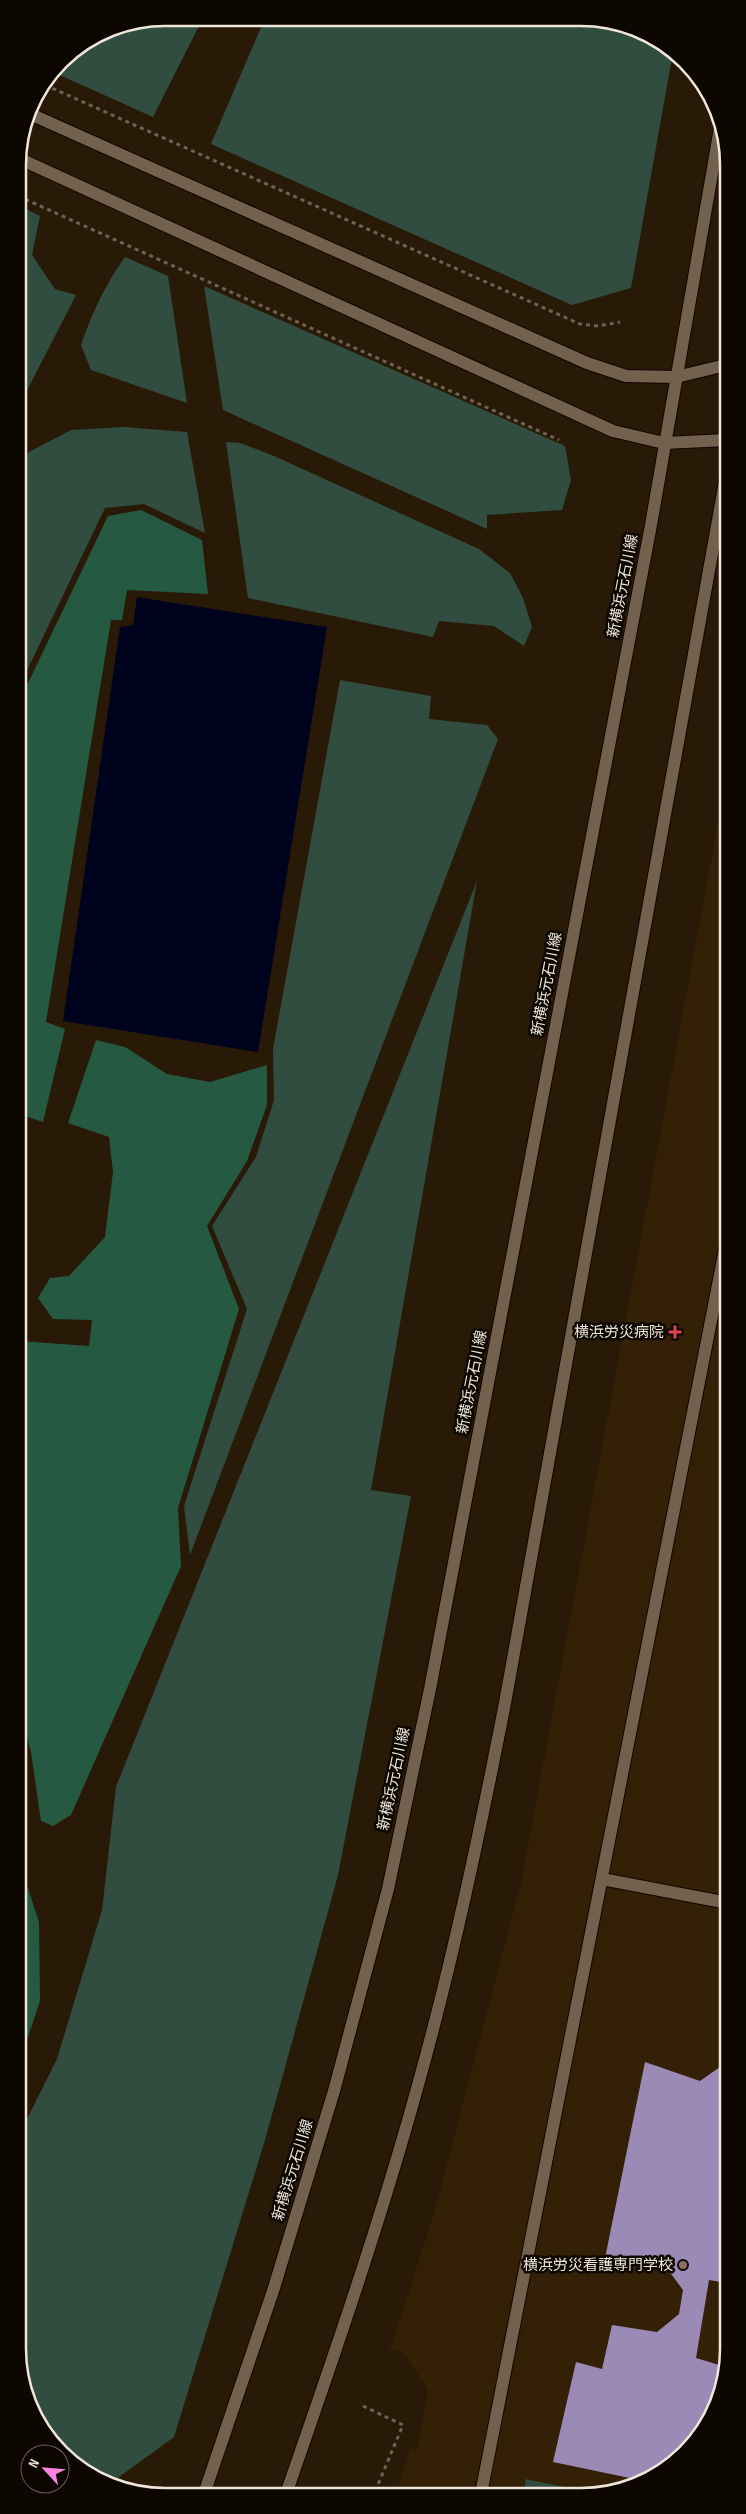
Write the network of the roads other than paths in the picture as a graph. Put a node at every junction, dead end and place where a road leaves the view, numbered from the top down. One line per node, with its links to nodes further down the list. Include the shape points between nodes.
1 (35, 116): 5 (street, via 587,363 626,376)
2 (718, 141): 5 (street, 新横浜元石川線)
3 (27, 162): 7 (street, via 613,431)
4 (720, 366): 5 (street)
5 (676, 377): 7 (street, 新横浜元石川線)
6 (720, 440): 7 (street)
7 (664, 443): 12 (street, 新横浜元石川線, via 437,1650 388,1889 331,2100 273,2291)
8 (720, 510): 13 (street, via 507,1694 473,1865 413,2103 342,2332)
9 (719, 1277): 10 (street)
10 (602, 1879): 11 (street); 14 (street)
11 (719, 1901)
12 (206, 2488)
13 (288, 2488)
14 (482, 2488)

